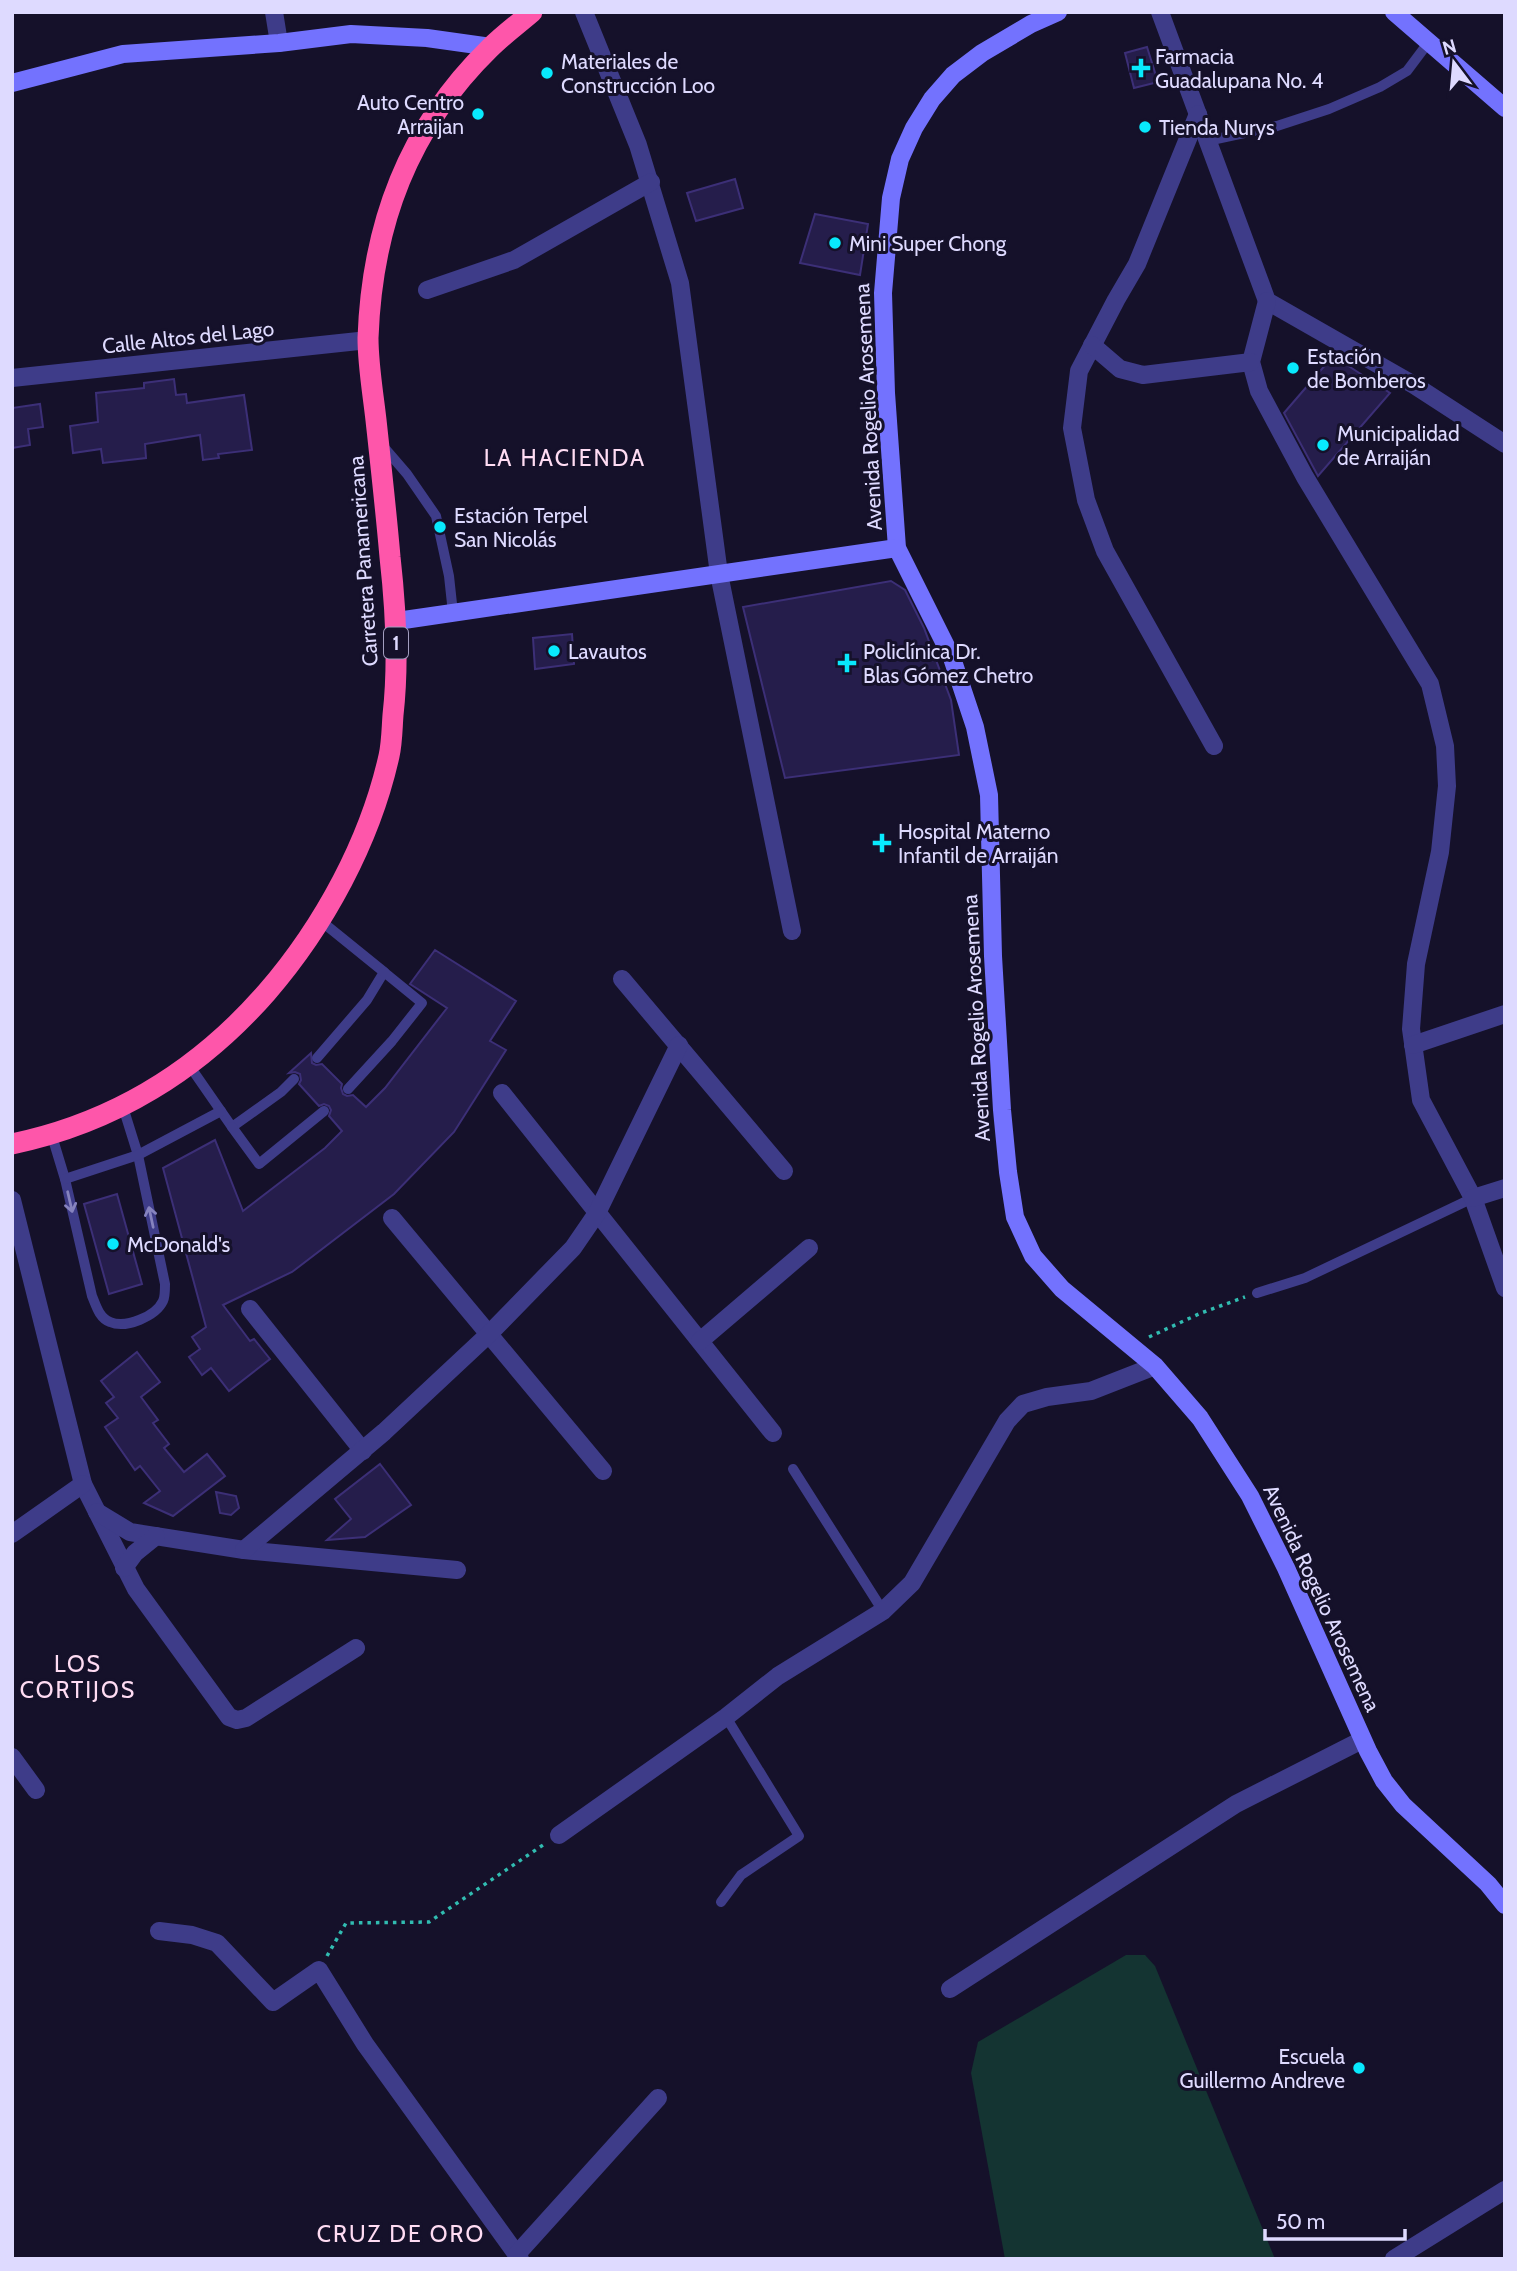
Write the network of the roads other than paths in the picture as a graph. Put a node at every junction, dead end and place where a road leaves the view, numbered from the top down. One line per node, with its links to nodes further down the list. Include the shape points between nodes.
1 (274, 12): 7 (street)
2 (532, 12): 9 (highway, Carretera Panamericana / 1)
3 (584, 12): 14 (street)
4 (1058, 12): 23 (street, Avenida Rogelio Arosemena, via 982,53 953,75 932,99 900,159 891,198 883,293)
5 (1160, 12): 12 (street)
6 (1394, 12): 8 (street)
7 (279, 43): 9 (street, via 351,34); 10 (street, via 123,54)
8 (1428, 43): 11 (street); 13 (lane, via 1407,71 1380,87 1277,126)
9 (491, 47): 17 (highway, Carretera Panamericana / 1, via 439,108 395,190 382,230)
10 (12, 83)
11 (1505, 108)
12 (1198, 114): 13 (street); 18 (street, via 1137,264)
13 (1207, 141): 16 (street)
14 (651, 182): 15 (street, via 514,260); 24 (street, via 680,283)
15 (427, 290)
16 (1267, 301): 19 (street); 22 (street, via 1414,385)
17 (368, 340): 20 (street, Calle Altos del Lago); 21 (highway, Carretera Panamericana / 1)
18 (1092, 345): 19 (street, via 1120,369 1143,375); 27 (street, via 1079,371 1072,428 1086,500 1105,551)
19 (1251, 362): 34 (street, via 1259,391 1305,477 1430,684 1445,746 1447,786 1440,852 1416,964 1410,1028)
20 (12, 378)
21 (378, 440): 25 (lane, via 436,516); 26 (highway, Carretera Panamericana / 1)
22 (1505, 444)
23 (897, 548): 24 (street); 60 (street, Avenida Rogelio Arosemena, via 952,658 975,727 989,795 1002,1110 1016,1217 1033,1256 1062,1289)
24 (719, 574): 25 (street); 29 (street)
25 (453, 613): 26 (street)
26 (397, 621): 28 (highway, Carretera Panamericana / 1, via 389,754 349,867)
27 (1214, 746)
28 (321, 921): 30 (lane); 36 (highway, Carretera Panamericana / 1, via 248,1014)
29 (792, 931)
30 (384, 972): 35 (lane); 38 (lane, via 422,1003)
31 (622, 979): 33 (street)
32 (1505, 1014): 34 (street)
33 (679, 1045): 47 (street); 52 (street)
34 (1413, 1045): 50 (street, via 1420,1100)
35 (317, 1058)
36 (189, 1065): 40 (highway, Carretera Panamericana / 1); 41 (lane)
37 (295, 1079): 43 (lane)
38 (348, 1089)
39 (502, 1093): 52 (street)
40 (123, 1107): 44 (highway, Carretera Panamericana / 1); 46 (lane)
41 (221, 1111): 43 (lane); 46 (lane)
42 (324, 1111): 43 (lane, via 258,1164)
43 (232, 1127)
44 (52, 1136): 45 (highway, Carretera Panamericana / 1); 48 (lane)
45 (12, 1144)
46 (138, 1155): 48 (lane); 48 (lane, one-way to 46, via 98,1311 108,1322 135,1321 164,1300 165,1284)
47 (785, 1171)
48 (65, 1179)
49 (1505, 1188): 50 (street)
50 (1473, 1198): 55 (street); 56 (lane, via 1305,1278)
51 (12, 1200): 65 (street)
52 (597, 1213): 58 (street, via 573,1248); 59 (street)
53 (392, 1218): 58 (street)
54 (809, 1248): 59 (street)
55 (1505, 1288)
56 (1257, 1293)
57 (250, 1309): 62 (street)
58 (490, 1333): 62 (street); 64 (street)
59 (701, 1341): 61 (street)
60 (1155, 1366): 72 (street, via 1091,1391 1023,1404 1007,1421 912,1583); 75 (street, Avenida Rogelio Arosemena, via 1200,1418 1250,1496)
61 (774, 1433)
62 (363, 1451): 69 (street)
63 (793, 1469): 72 (lane)
64 (603, 1471)
65 (83, 1484): 66 (street); 67 (street)
66 (97, 1512): 68 (street, via 130,1532); 70 (street)
67 (12, 1534)
68 (156, 1536): 69 (street); 70 (street)
69 (244, 1550): 71 (street)
70 (124, 1568): 73 (street, via 229,1717 237,1720)
71 (457, 1570)
72 (883, 1611): 74 (street, via 778,1676)
73 (356, 1648)
74 (726, 1717): 78 (street); 79 (lane, via 799,1836 741,1875)
75 (1362, 1740): 80 (street, Avenida Rogelio Arosemena, via 1403,1805); 82 (street, via 1236,1804)
76 (12, 1757): 77 (street)
77 (36, 1790)
78 (559, 1835)
79 (721, 1902)
80 (1505, 1905)
81 (159, 1931): 85 (street, via 192,1934 217,1943 273,2002 319,1970 365,2044)
82 (950, 1989)
83 (658, 2098): 85 (street)
84 (1505, 2190): 86 (street)
85 (519, 2256)
86 (1394, 2259)

